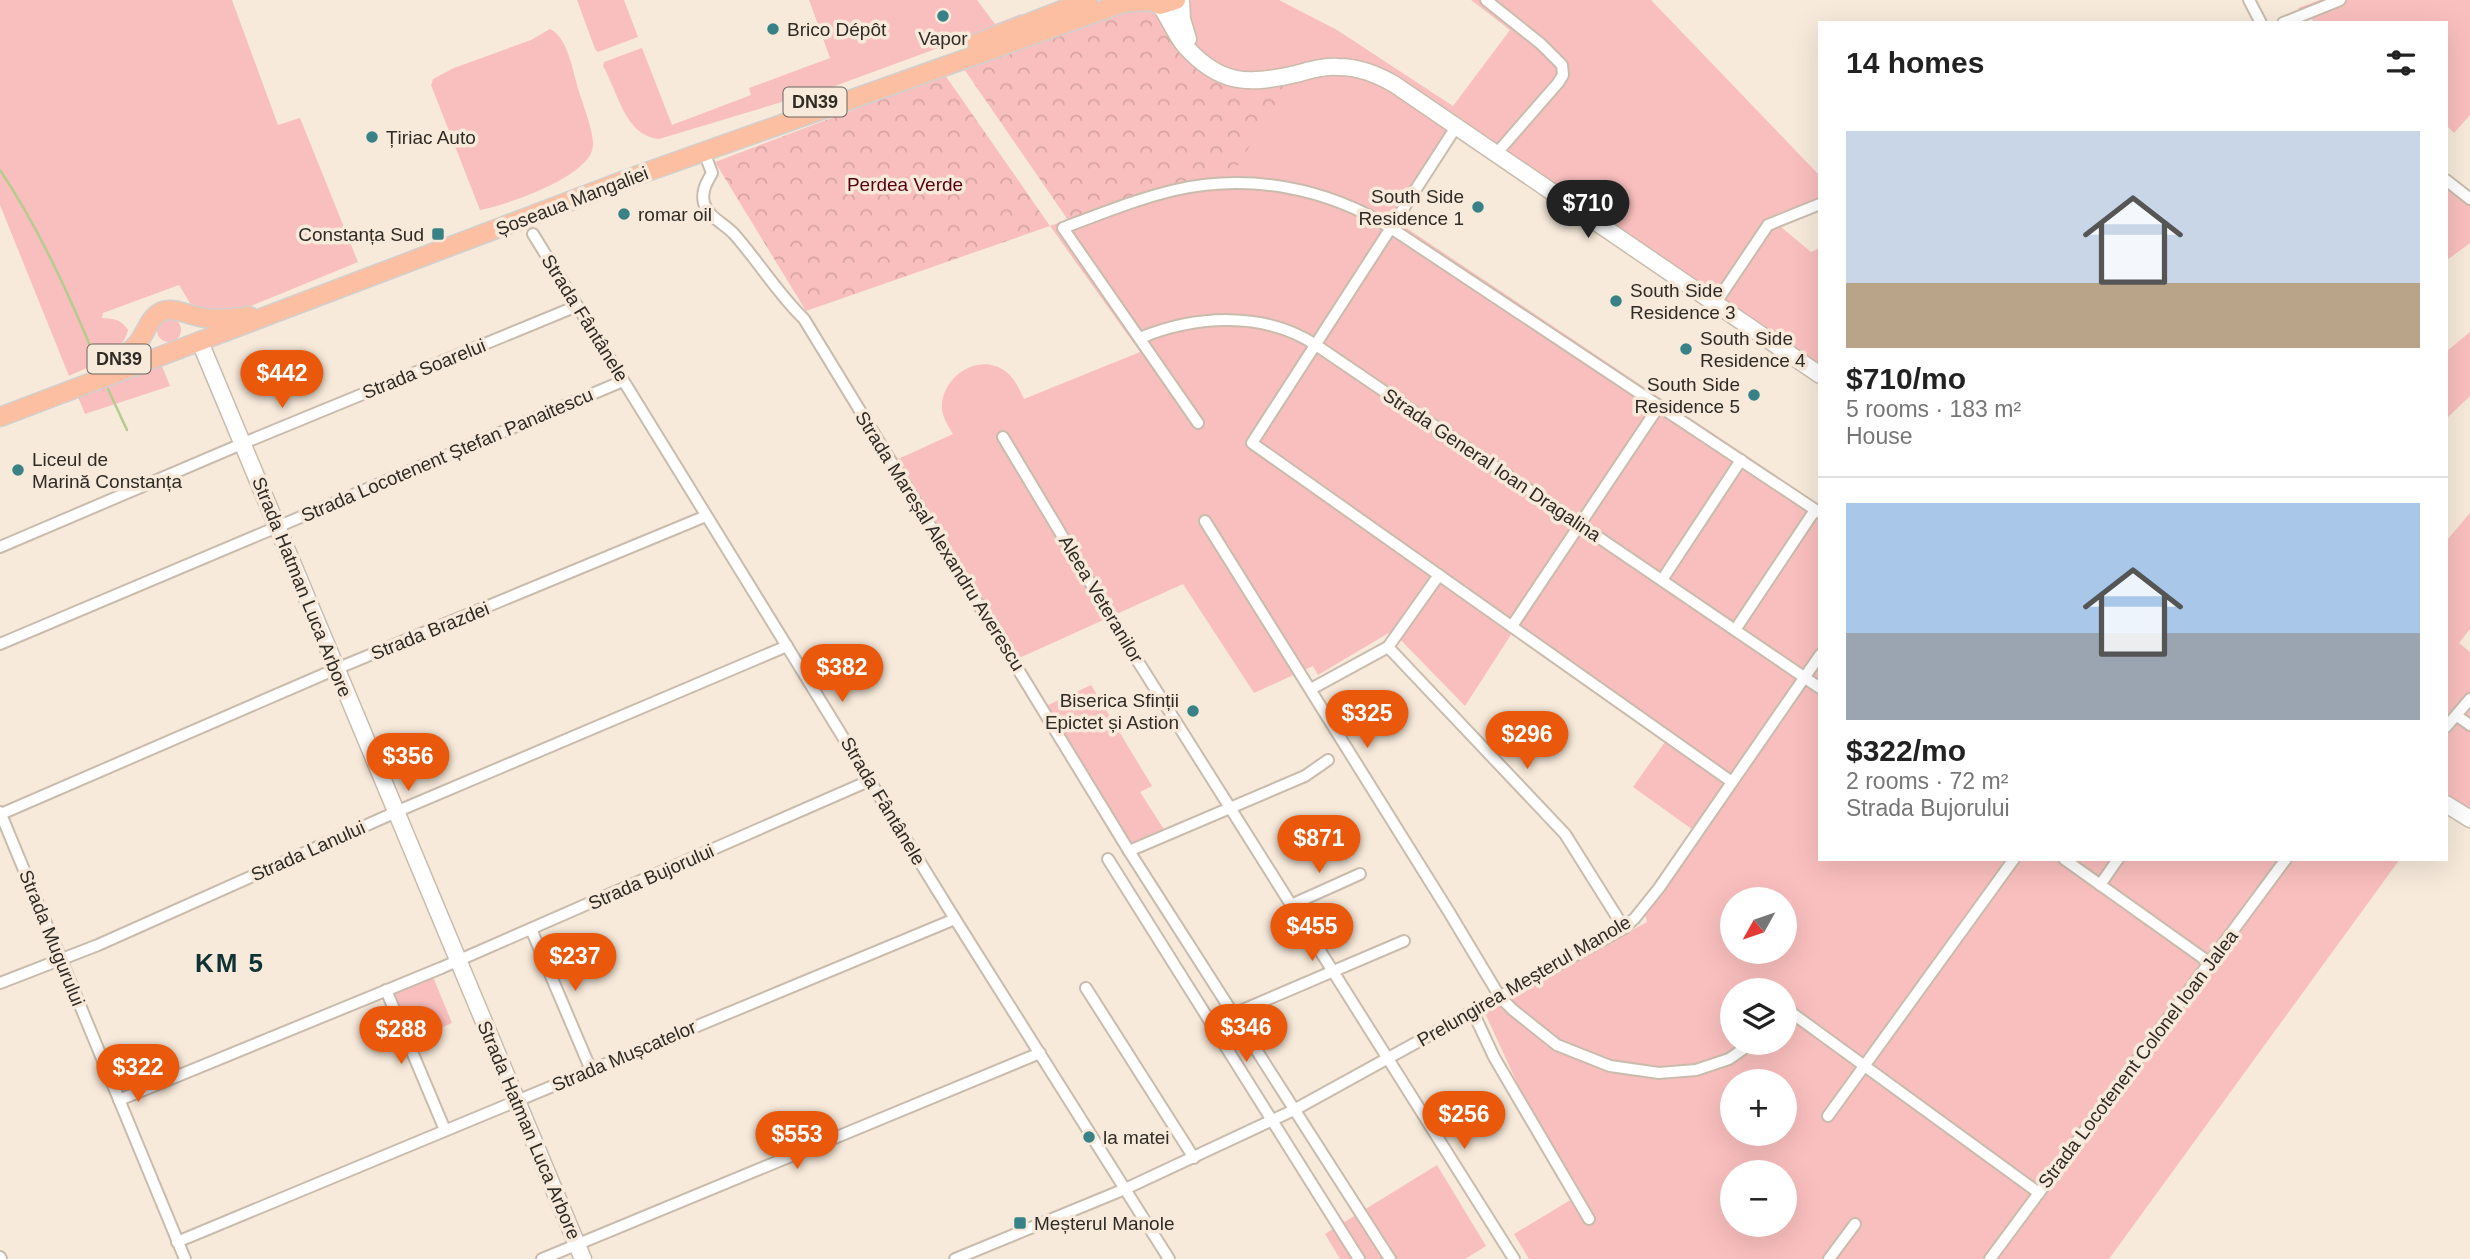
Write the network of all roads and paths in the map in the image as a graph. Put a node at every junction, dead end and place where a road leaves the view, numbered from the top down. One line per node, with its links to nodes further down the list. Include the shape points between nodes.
1 (1088, 0): 20 (main road, Șoseaua Mangaliei / DN39, via 257,313 215,319)
2 (1486, 0): 10 (street, via 1556,57 1563,75)
3 (2249, 0): 6 (street)
4 (2340, 0): 7 (street)
5 (1163, 1): 8 (street, via 1184,45 1222,76 1245,81 1273,79 1337,66 1376,74); 9 (main road, Șoseaua Mangaliei / DN39, via 1124,3)
6 (2260, 21)
7 (2288, 21)
8 (1456, 127): 10 (street); 16 (street)
9 (704, 152): 23 (main road, Șoseaua Mangaliei / DN39); 65 (street, Strada Mareșal Alexandru Averescu, via 712,173 703,195 708,211 732,232 804,319)
10 (1496, 154): 18 (street)
11 (2448, 182): 12 (street)
12 (2458, 190): 13 (street); 14 (street)
13 (2448, 196)
14 (2470, 199)
15 (1818, 205): 18 (street, via 1768,225)
16 (1391, 228): 22 (street, via 1366,212 1316,193 1283,185 1227,184 1177,190 1063,228); 24 (street); 28 (street)
17 (533, 234): 19 (street, Strada Fântânele)
18 (1715, 304): 26 (street)
19 (577, 306): 27 (street, Strada Fântânele); 33 (street, Strada Soarelui)
20 (182, 313): 21 (main road, Șoseaua Mangaliei / DN39, via 169,310); 23 (main road)
21 (152, 319): 25 (main road, DN39, via 151,339); 29 (main road, DN39, via 136,345 112,364)
22 (1140, 338): 24 (street, Strada General Ioan Dragalina, via 1204,321 1242,320 1287,328); 31 (street)
23 (200, 342): 25 (main road, Șoseaua Mangaliei / DN39); 33 (street, Strada Hatman Luca Arbore)
24 (1316, 345): 38 (street, Strada General Ioan Dragalina); 41 (street, via 1252,443)
25 (170, 353): 30 (main road, Șoseaua Mangaliei / DN39)
26 (1818, 374)
27 (623, 381): 36 (street, Strada Fântânele); 39 (street, Strada Locotenent Ștefan Panaitescu)
28 (1659, 406): 34 (street); 38 (street)
29 (0, 408)
30 (0, 417)
31 (1198, 423)
32 (1003, 437): 61 (street, Aleea Veteranilor)
33 (243, 444): 39 (street, Strada Hatman Luca Arbore); 40 (street, Strada Soarelui)
34 (1741, 460): 35 (street); 42 (street)
35 (1818, 511): 44 (street)
36 (706, 516): 46 (street, Strada Fântânele); 49 (street, Strada Brazdei)
37 (1205, 521): 52 (street)
38 (1580, 524): 42 (street, Strada General Ioan Dragalina); 43 (street)
39 (277, 527): 45 (street, Strada Locotenent Ștefan Panaitescu); 49 (street, Strada Hatman Luca Arbore)
40 (0, 547)
41 (1439, 575): 43 (street); 47 (street)
42 (1662, 580): 44 (street, Strada General Ioan Dragalina)
43 (1512, 626): 59 (street)
44 (1735, 630): 50 (street, Strada General Ioan Dragalina)
45 (0, 644)
46 (788, 646): 58 (street, Strada Fântânele); 62 (street, Strada Lanului)
47 (1388, 647): 52 (street); 75 (street, via 1565,834)
48 (1818, 657): 50 (street, Prelungirea Meșterul Manole)
49 (336, 669): 62 (street, Strada Hatman Luca Arbore); 63 (street, Strada Brazdei)
50 (1804, 677): 51 (street, Strada General Ioan Dragalina); 59 (street, Prelungirea Meșterul Manole)
51 (1818, 687)
52 (1311, 689): 85 (street)
53 (2470, 699): 54 (street)
54 (2457, 716): 55 (street); 56 (street)
55 (2448, 725)
56 (2470, 725)
57 (1328, 760): 61 (street, via 1305,776)
58 (871, 780): 74 (street, Strada Fântânele); 76 (street, Strada Bujorului)
59 (1732, 782): 75 (street, Prelungirea Meșterul Manole, via 1647,904)
60 (2448, 805): 64 (street)
61 (1230, 808): 65 (street); 73 (street, Aleea Veteranilor)
62 (396, 812): 78 (street, Strada Lanului); 79 (street, Strada Hatman Luca Arbore)
63 (1, 813): 78 (street, Strada Mugurului)
64 (2470, 820)
65 (1129, 851): 87 (street, Strada Mareșal Alexandru Averescu)
66 (1108, 859): 98 (street)
67 (2013, 861): 92 (street)
68 (2067, 861): 72 (street)
69 (2117, 861): 72 (street)
70 (2285, 861): 80 (street, Strada Locotenent Colonel Ioan Jalea)
71 (1360, 874): 73 (street)
72 (2100, 885): 80 (street)
73 (1291, 905): 81 (street, Aleea Veteranilor)
74 (955, 919): 89 (street, Strada Fântânele); 93 (street, Strada Mușcatelor)
75 (1624, 928): 85 (street, Prelungirea Meșterul Manole)
76 (531, 929): 79 (street, Strada Bujorului); 93 (street)
77 (1404, 941): 81 (street)
78 (61, 960): 82 (street, Strada Lanului); 94 (street, Strada Mugurului)
79 (459, 960): 84 (street, Strada Bujorului); 95 (street, Strada Hatman Luca Arbore)
80 (2210, 962): 102 (street, Strada Locotenent Colonel Ioan Jalea)
81 (1333, 971): 87 (street); 91 (street, Aleea Veteranilor)
82 (0, 984)
83 (1086, 988): 100 (street)
84 (386, 990): 94 (street, Strada Bujorului); 99 (street)
85 (1500, 997): 86 (street, Prelungirea Meșterul Manole); 90 (street, via 1558,1045 1610,1066 1659,1073 1696,1070)
86 (1473, 1012): 91 (street, Prelungirea Meșterul Manole); 103 (street, via 1494,1057)
87 (1233, 1014): 96 (street, Strada Mareșal Alexandru Averescu)
88 (1797, 1017): 92 (street)
89 (1040, 1053): 101 (street, Strada Fântânele); 106 (street)
90 (1735, 1055)
91 (1388, 1060): 96 (street, Prelungirea Meșterul Manole); 113 (street, Aleea Veteranilor)
92 (1866, 1066): 97 (street); 102 (street)
93 (591, 1070): 95 (street, Strada Mușcatelor)
94 (119, 1100): 105 (street, Strada Mugurului)
95 (517, 1101): 99 (street, Strada Mușcatelor); 106 (street, Strada Hatman Luca Arbore)
96 (1294, 1110): 98 (street, Prelungirea Meșterul Manole); 112 (street, Strada Mareșal Alexandru Averescu)
97 (1828, 1115)
98 (1271, 1121): 100 (street, Prelungirea Meșterul Manole); 111 (street)
99 (444, 1130): 105 (street, Strada Mușcatelor)
100 (1194, 1157): 101 (street, Prelungirea Meșterul Manole)
101 (1125, 1189): 109 (street, Prelungirea Meșterul Manole); 110 (street, Strada Fântânele)
102 (2039, 1193): 115 (street, Strada Locotenent Colonel Ioan Jalea)
103 (1589, 1219)
104 (1855, 1224): 114 (street)
105 (177, 1242): 107 (street, Strada Mugurului)
106 (580, 1252): 108 (street)
107 (185, 1259)
108 (542, 1259)
109 (956, 1259)
110 (1169, 1259)
111 (1359, 1259)
112 (1390, 1259)
113 (1514, 1259)
114 (1829, 1259)
115 (1990, 1259)

